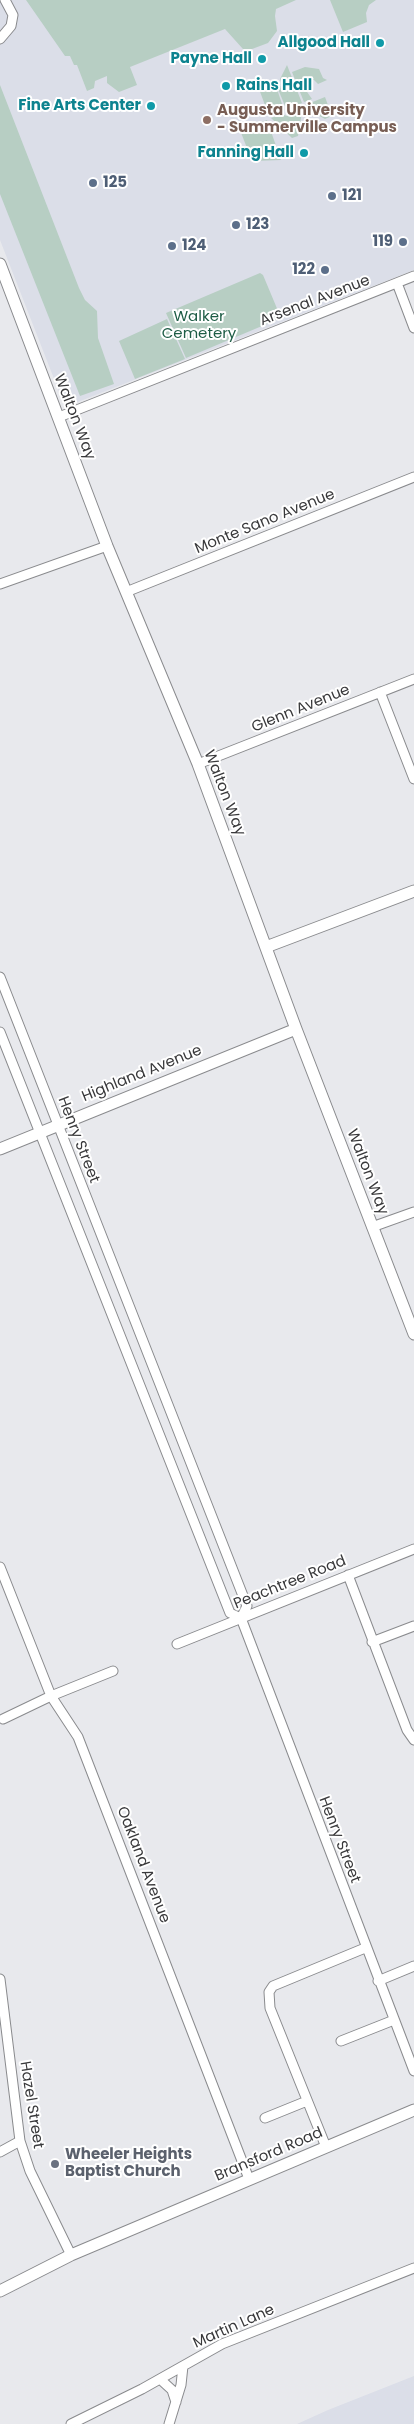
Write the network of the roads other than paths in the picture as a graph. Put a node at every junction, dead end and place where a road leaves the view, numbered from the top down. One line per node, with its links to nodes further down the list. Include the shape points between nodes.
1 (5, 0): 2 (street, via 13,15 11,26)
2 (0, 39)
3 (0, 264): 7 (main road, Walton Way)
4 (414, 276): 5 (street, Arsenal Avenue)
5 (397, 283): 6 (street); 7 (street, Arsenal Avenue)
6 (414, 328)
7 (59, 417): 9 (main road, Walton Way)
8 (414, 477): 11 (street, Monte Sano Avenue)
9 (107, 546): 10 (street); 11 (main road, Walton Way)
10 (0, 584)
11 (126, 592): 14 (main road, Walton Way)
12 (414, 679): 13 (street, Glenn Avenue)
13 (380, 692): 14 (street, Glenn Avenue); 15 (street)
14 (198, 764): 17 (main road, Walton Way)
15 (414, 779)
16 (414, 891): 17 (main road)
17 (266, 947): 19 (main road, Walton Way)
18 (0, 977): 21 (street, Henry Street)
19 (296, 1029): 21 (main road, Highland Avenue); 25 (main road, Walton Way)
20 (0, 1032): 22 (street, Henry Street)
21 (57, 1125): 22 (main road, Highland Avenue); 26 (street, Henry Street)
22 (40, 1132): 23 (main road, Highland Avenue); 27 (street, Henry Street)
23 (0, 1148)
24 (414, 1212): 25 (street)
25 (372, 1227): 28 (main road, Walton Way)
26 (131, 1312): 27 (street); 29 (street, Henry Street)
27 (115, 1318): 30 (street, Henry Street)
28 (414, 1334)
29 (206, 1501): 30 (street); 34 (street, Henry Street, via 247,1606)
30 (189, 1507): 34 (street, Henry Street, via 230,1613)
31 (414, 1549): 33 (street, Peachtree Road)
32 (0, 1567): 39 (street, Oakland Avenue)
33 (348, 1575): 34 (street, Peachtree Road); 36 (street)
34 (240, 1618): 37 (street, Peachtree Road); 42 (street, Henry Street)
35 (414, 1626): 36 (street)
36 (372, 1642): 41 (street)
37 (176, 1644)
38 (113, 1671): 39 (street)
39 (51, 1696): 40 (street); 55 (street, Oakland Avenue, via 78,1737)
40 (3, 1719)
41 (414, 1740)
42 (365, 1948): 44 (street, Henry Street); 49 (street, via 273,1986 269,1992 270,2008)
43 (414, 1966): 44 (street)
44 (378, 1981): 46 (street, Henry Street)
45 (0, 1983): 52 (street, Hazel Street)
46 (394, 2020): 47 (street); 48 (street, Henry Street)
47 (341, 2041)
48 (414, 2071)
49 (307, 2101): 51 (street); 53 (street)
50 (414, 2110): 53 (main road, Bransford Road)
51 (265, 2118)
52 (20, 2141): 54 (street); 56 (street, Hazel Street, via 30,2171)
53 (326, 2147): 55 (main road, Bransford Road)
54 (0, 2152)
55 (249, 2179): 56 (main road, Bransford Road)
56 (71, 2255): 58 (main road, Bransford Road)
57 (414, 2268): 59 (street, Martin Lane, via 222,2344)
58 (0, 2291)
59 (183, 2366): 60 (street, Martin Lane); 61 (street)
60 (160, 2379): 61 (street, via 172,2390); 62 (street, Martin Lane)
61 (176, 2402): 63 (street)
62 (72, 2424)
63 (169, 2424)

